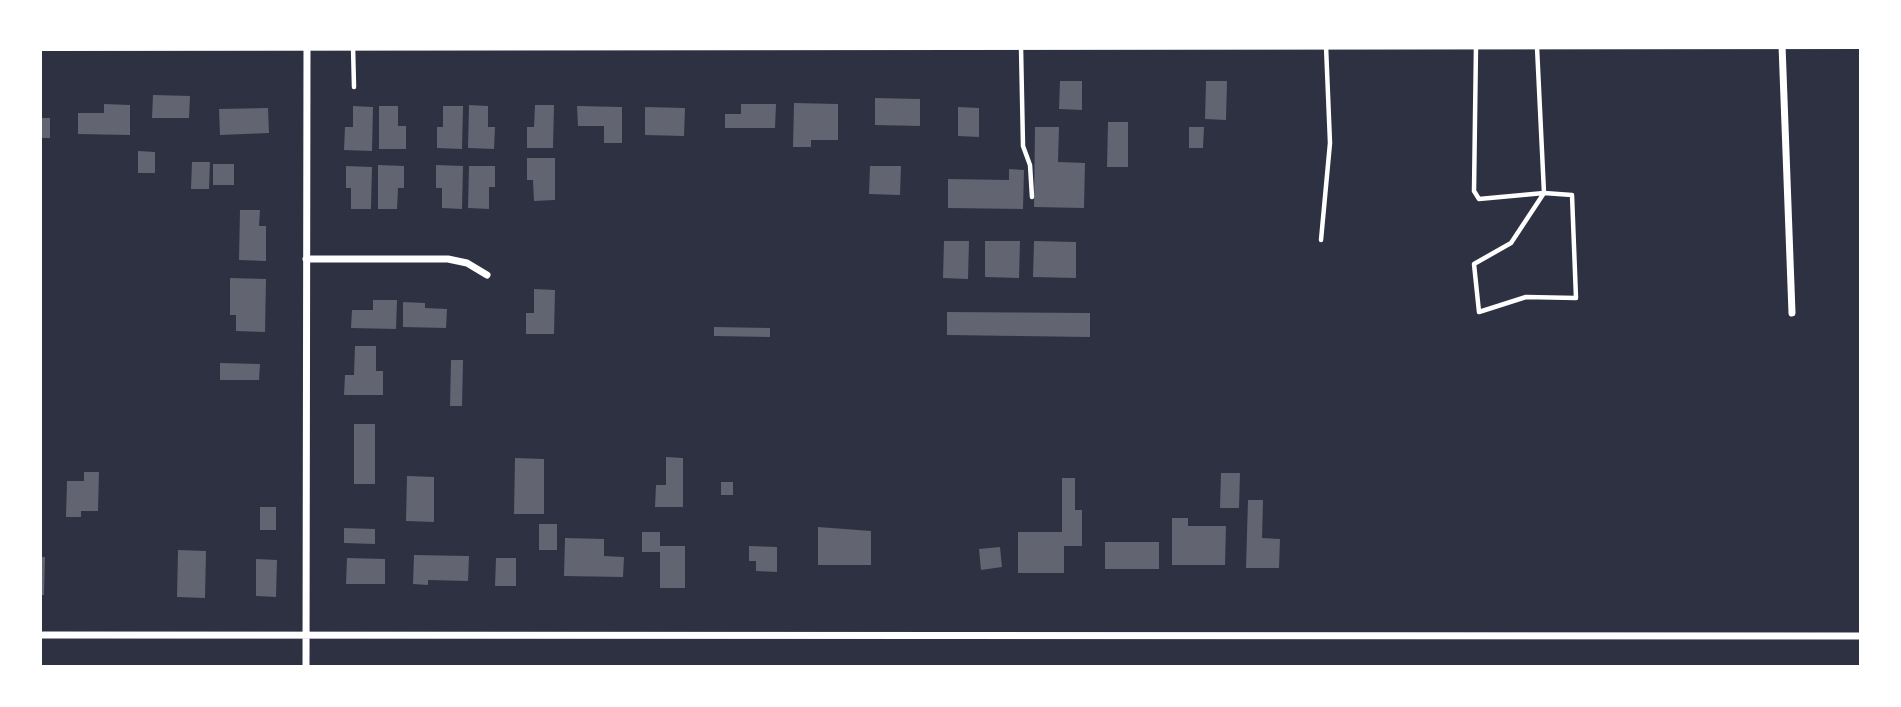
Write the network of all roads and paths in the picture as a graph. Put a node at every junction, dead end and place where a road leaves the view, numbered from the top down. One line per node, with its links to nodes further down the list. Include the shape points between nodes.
1 (307, 43): 8 (street); 10 (street); 19 (street)
2 (913, 43): 8 (street); 11 (street)
3 (1392, 43): 12 (street); 13 (street)
4 (1677, 43): 5 (street); 14 (street)
5 (1754, 43): 9 (street)
6 (1818, 43): 7 (street); 9 (street)
7 (1861, 44)
8 (353, 45): 15 (lane)
9 (1783, 45): 21 (street)
10 (40, 46)
11 (1021, 46): 12 (street); 17 (lane, via 1023,146 1030,165)
12 (1326, 46): 18 (lane, via 1330,144)
13 (1476, 46): 14 (street); 16 (lane, via 1475,197)
14 (1537, 47): 16 (lane)
15 (354, 87)
16 (1544, 192): 16 (lane, via 1572,195 1576,298 1526,297 1479,312 1474,264 1511,243)
17 (1032, 197)
18 (1321, 240)
19 (306, 259): 20 (street, via 449,259); 23 (street)
20 (487, 275)
21 (1792, 313)
22 (40, 635): 23 (street)
23 (306, 635): 24 (street); 25 (street)
24 (1861, 636)
25 (306, 667)

